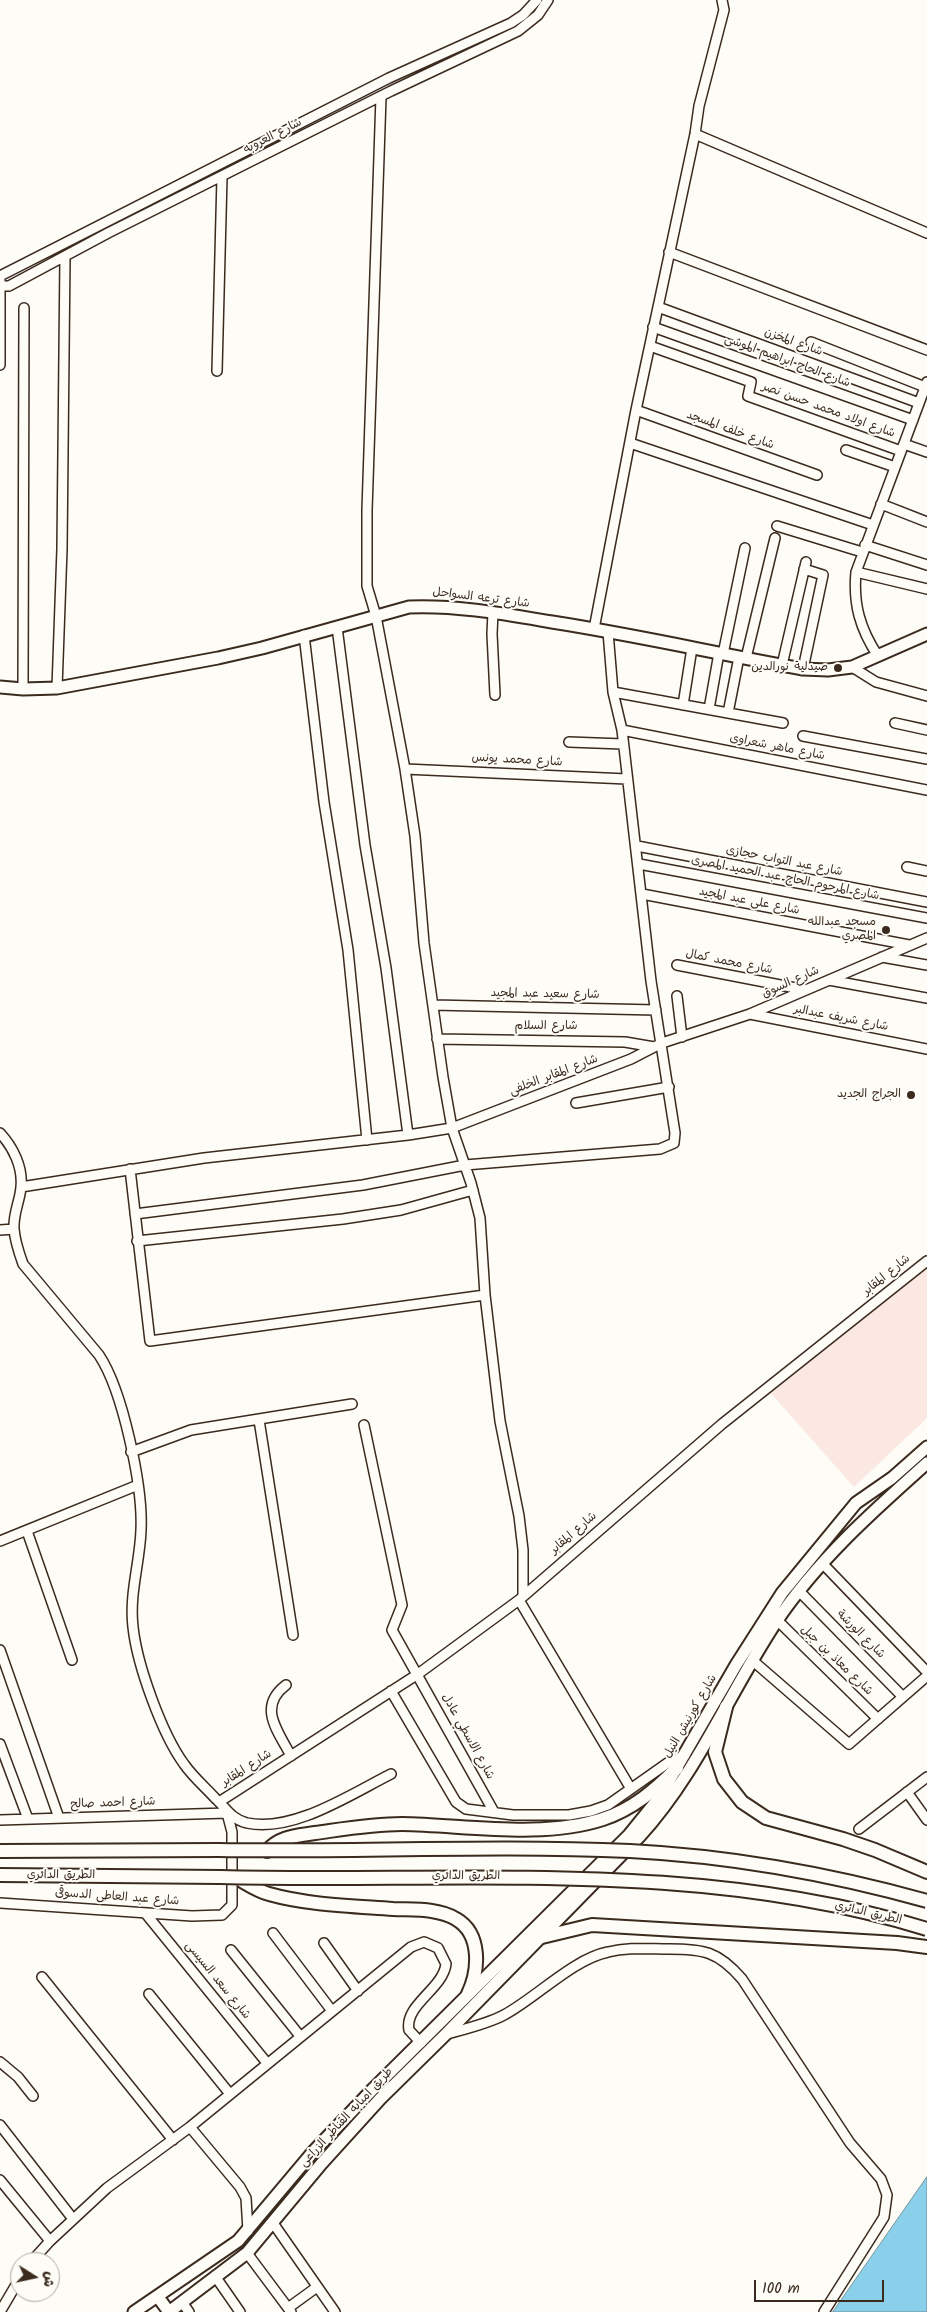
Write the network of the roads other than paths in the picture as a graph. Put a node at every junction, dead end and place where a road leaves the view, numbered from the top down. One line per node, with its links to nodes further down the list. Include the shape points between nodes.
1 (537, 0): 4 (street, شارع العروبه, via 511,22)
2 (548, 0): 5 (street, شارع العروبه, via 538,15 518,31)
3 (722, 0): 7 (street, via 724,10)
4 (389, 78): 5 (street); 9 (street, شارع العروبه)
5 (391, 91): 6 (street, شارع العروبه)
6 (381, 97): 8 (street, شارع العروبه); 44 (street, via 366,570)
7 (695, 134): 11 (street); 12 (street)
8 (222, 177): 10 (street, شارع العروبه); 22 (street)
9 (105, 222): 10 (street); 14 (street, شارع العروبه)
10 (108, 233): 13 (street, شارع العروبه)
11 (927, 233)
12 (669, 252): 15 (street); 20 (street)
13 (65, 256): 14 (street, شارع العروبه, via 9,286); 58 (street)
14 (0, 280): 21 (street)
15 (658, 307): 17 (street); 24 (street, شارع المخزن)
16 (24, 308): 59 (street)
17 (654, 327): 19 (street); 26 (street, شارع الحاج ابراهيم الموشى)
18 (811, 342): 23 (street)
19 (650, 346): 25 (street); 28 (street, شارع اولاد محمد حسن نصر, via 750,382 748,396)
20 (927, 350)
21 (0, 365)
22 (217, 371)
23 (926, 384): 24 (street)
24 (919, 403): 26 (street)
25 (636, 410): 27 (street); 32 (street, شارع خلف المسجد)
26 (913, 420): 28 (street)
27 (630, 443): 35 (street); 46 (street)
28 (903, 447): 30 (street); 31 (street)
29 (846, 450): 31 (street)
30 (927, 452)
31 (895, 467): 33 (street)
32 (817, 475)
33 (881, 504): 34 (street); 35 (street)
34 (927, 522)
35 (873, 525): 39 (street)
36 (777, 526): 39 (street)
37 (775, 538): 53 (street)
38 (745, 548): 51 (street)
39 (863, 549): 40 (street); 41 (street)
40 (927, 565)
41 (856, 572): 42 (street); 52 (street, via 856,608 864,632)
42 (927, 589)
43 (493, 612): 44 (main road, شارع ترعه السواحل, via 426,606 395,609); 46 (main road, شارع ترعه السواحل); 61 (street)
44 (376, 616): 45 (main road, شارع ترعه السواحل); 74 (street)
45 (338, 627): 49 (main road, شارع ترعه السواحل); 104 (street, via 365,845 386,968)
46 (594, 629): 47 (main road, شارع ترعه السواحل)
47 (608, 632): 50 (main road, شارع ترعه السواحل); 60 (street)
48 (927, 634): 52 (main road, شارع ترعه السواحل)
49 (304, 635): 58 (main road, شارع ترعه السواحل, via 218,658); 105 (street, via 324,802 348,950)
50 (692, 648): 51 (main road, شارع ترعه السواحل); 63 (street)
51 (721, 654): 53 (main road, شارع ترعه السواحل); 64 (street)
52 (878, 656): 55 (main road, شارع ترعه السواحل)
53 (742, 658): 54 (main road, شارع ترعه السواحل); 65 (street)
54 (782, 665): 56 (main road, شارع ترعه السواحل); 56 (street, via 805,565 823,575)
55 (852, 667): 56 (main road, شارع ترعه السواحل); 62 (street, via 876,682)
56 (803, 669)
57 (0, 687): 59 (main road, شارع ترعه السواحل)
58 (57, 688): 59 (main road, شارع ترعه السواحل)
59 (23, 689)
60 (613, 692): 63 (street); 68 (street)
61 (495, 696)
62 (927, 696)
63 (683, 705): 64 (street)
64 (708, 709): 65 (street)
65 (728, 713): 66 (street)
66 (783, 722)
67 (895, 723): 69 (street)
68 (622, 730): 72 (street); 76 (street, شارع ماهر شعراوى)
69 (927, 730)
70 (803, 736): 73 (street)
71 (570, 742): 72 (street)
72 (623, 744): 75 (street)
73 (927, 759)
74 (405, 769): 75 (street, شارع محمد يونس); 93 (street)
75 (627, 779): 77 (street)
76 (927, 790)
77 (637, 846): 78 (street); 82 (street, شارع عبد التواب حجازى)
78 (639, 864): 81 (street); 83 (street, شارع المرحوم الحاج عبد الحميد المصرى)
79 (907, 867): 80 (street)
80 (927, 871)
81 (642, 894): 85 (street, شارع على عبد المجيد); 94 (street)
82 (927, 902)
83 (927, 918)
84 (927, 938): 85 (street, شارع السوق)
85 (909, 946): 86 (street, شارع السوق)
86 (882, 957): 88 (street); 89 (street, شارع السوق)
87 (677, 965): 90 (street, شارع محمد كمال)
88 (927, 965)
89 (828, 980): 90 (street, شارع السوق); 92 (street)
90 (806, 990): 95 (street, شارع السوق)
91 (677, 996): 96 (street)
92 (927, 998)
93 (433, 1005): 94 (street, شارع سعيد عبد المجيد); 97 (street)
94 (656, 1010): 98 (street)
95 (750, 1014): 96 (street, شارع السوق); 99 (street, شارع شريف عبدالبر)
96 (682, 1037): 98 (street, شارع السوق)
97 (437, 1039): 98 (street, شارع السلام, via 606,1041); 102 (street)
98 (658, 1045): 100 (street); 102 (street, شارع المقابر الخلفى, via 631,1059)
99 (927, 1049)
100 (669, 1087): 101 (street); 106 (street, via 675,1134 670,1147)
101 (576, 1103)
102 (452, 1128): 104 (street, شارع المقابر الخلفى); 106 (street)
103 (0, 1133): 108 (street, via 13,1150)
104 (408, 1135): 105 (street, شارع المقابر الخلفى)
105 (367, 1140): 107 (street, شارع المقابر الخلفى)
106 (465, 1165): 109 (street); 110 (street, via 363,1185)
107 (130, 1168): 108 (street, شارع المقابر الخلفى); 110 (street)
108 (21, 1187): 111 (street, via 15,1207)
109 (473, 1190): 113 (street, via 401,1210 343,1219); 115 (street, via 481,1226)
110 (134, 1214): 113 (street)
111 (14, 1229): 112 (street); 120 (street, via 17,1249 29,1274 90,1341 107,1366 122,1410)
112 (0, 1230)
113 (137, 1241): 115 (street, via 148,1339 154,1342)
114 (927, 1260): 129 (street, شارع المقابر, via 722,1424)
115 (485, 1295): 129 (street, via 500,1421 520,1524 523,1550)
116 (352, 1404): 117 (street)
117 (260, 1420): 120 (street, via 191,1430); 131 (street)
118 (364, 1425): 135 (street, شارع الاسطي عادل, via 402,1605 392,1630)
119 (927, 1446): 123 (main road, شارع كورنيش النيل)
120 (131, 1452): 122 (street)
121 (927, 1463): 124 (main road, شارع كورنيش النيل)
122 (138, 1485): 125 (street); 150 (street, via 141,1530 131,1606 141,1664 184,1765)
123 (845, 1515): 124 (main road, via 855,1517); 143 (main road, شارع كورنيش النيل, via 771,1608)
124 (856, 1528): 127 (main road, شارع كورنيش النيل)
125 (27, 1531): 126 (street); 133 (street)
126 (0, 1541)
127 (822, 1563): 128 (main road, شارع كورنيش النيل); 136 (street)
128 (799, 1590): 130 (main road, شارع كورنيش النيل); 139 (street, شارع الورشة)
129 (521, 1597): 135 (street, شارع المقابر); 148 (street)
130 (777, 1620): 134 (main road, شارع كورنيش النيل); 141 (street, شارع معاذ بن جبل)
131 (294, 1635)
132 (0, 1650): 154 (street)
133 (72, 1660)
134 (752, 1660): 140 (main road, شارع كورنيش النيل); 141 (street, via 849,1744)
135 (418, 1674): 138 (street, شارع المقابر); 151 (street, شارع الاسطي عادل)
136 (927, 1674): 139 (street)
137 (286, 1685): 144 (street, via 276,1692 270,1710)
138 (391, 1691): 144 (street, شارع المقابر); 151 (street, via 456,1802 466,1809)
139 (903, 1697): 141 (street)
140 (726, 1707): 160 (highway, via 715,1752 724,1780 742,1802 766,1818 843,1838); 168 (main road, شارع كورنيش النيل, via 658,1817)
141 (878, 1719)
142 (0, 1744): 155 (street)
143 (686, 1755): 145 (main road, شارع كورنيش النيل); 148 (street, via 668,1762)
144 (291, 1756): 150 (street, شارع المقابر)
145 (677, 1768): 159 (highway, via 651,1794 627,1809 572,1826 514,1828 400,1824 278,1840); 175 (main road, شارع كورنيش النيل, via 659,1798 629,1835)
146 (390, 1774): 152 (street, via 299,1820 248,1823)
147 (927, 1777): 149 (street)
148 (631, 1790): 151 (street, via 608,1805 582,1813 530,1816)
149 (908, 1792): 156 (street); 157 (street)
150 (219, 1802): 152 (street)
151 (494, 1812)
152 (227, 1813): 154 (street, شارع احمد صالح); 165 (street, شارع عبد العاطى الدسوقى, via 232,1832 230,1909 222,1915)
153 (1, 1818): 155 (street, شارع احمد صالح)
154 (59, 1818): 155 (street, شارع احمد صالح)
155 (28, 1819)
156 (927, 1820)
157 (859, 1829)
158 (0, 1851): 159 (highway, الطريق الدائري, bridge)
159 (267, 1851): 163 (highway, الطريق الدائري, bridge, via 632,1851 762,1865 826,1876)
160 (927, 1872)
161 (0, 1876): 162 (highway, الطريق الدائري, bridge)
162 (235, 1877): 166 (highway, الطريق الدائري, bridge, via 637,1879 778,1894); 175 (highway, via 269,1894 347,1905 441,1912 458,1920 465,1926 476,1950 475,1980)
163 (927, 1901)
164 (0, 1903): 165 (street, شارع عبد العاطى الدسوقى)
165 (146, 1914): 181 (street, شارع سعد السيسى)
166 (927, 1929)
167 (273, 1933): 176 (street)
168 (542, 1937): 170 (highway, via 592,1925 897,1943); 177 (main road, طريق امبابه القناطر الزراعى)
169 (324, 1943): 173 (street)
170 (927, 1948)
171 (231, 1950): 178 (street)
172 (42, 1977): 186 (street)
173 (358, 1991): 176 (street); 179 (street, via 417,1944 432,1944 438,1948 446,1964 445,1972 408,2021 410,2032)
174 (150, 1994): 182 (street)
175 (468, 1994): 179 (main road, طريق امبابه القناطر الزراعى)
176 (332, 2011): 178 (street)
177 (446, 2034): 189 (main road, طريق امبابه القناطر الزراعى, via 380,2099 322,2163); 206 (street, via 502,2017 566,1973 606,1952 628,1948 705,1950 732,1968 850,2142 881,2179 887,2195 884,2217)
178 (300, 2036): 181 (street)
179 (421, 2043): 190 (main road, طريق امبابه القناطر الزراعى, via 312,2153)
180 (0, 2062): 183 (street)
181 (267, 2063): 182 (street)
182 (230, 2094): 185 (street)
183 (33, 2096)
184 (0, 2125): 188 (street)
185 (190, 2127): 186 (street); 190 (street, via 240,2187 246,2198)
186 (173, 2140): 188 (street, via 107,2188)
187 (0, 2180): 191 (street)
188 (73, 2219): 191 (street)
189 (274, 2223): 193 (main road, طريق امبابه القناطر الزراعى); 195 (street)
190 (248, 2231): 197 (main road, طريق امبابه القناطر الزراعى)
191 (50, 2241): 192 (street)
192 (40, 2252)
193 (248, 2253): 194 (main road, طريق امبابه القناطر الزراعى); 200 (street)
194 (215, 2276): 198 (main road, طريق امبابه القناطر الزراعى); 204 (street)
195 (318, 2287): 200 (street); 205 (street)
196 (10, 2292): 199 (street)
197 (158, 2297): 201 (main road, طريق امبابه القناطر الزراعى); 202 (main road)
198 (182, 2302): 202 (main road, طريق امبابه القناطر الزراعى); 203 (street)
199 (1, 2305)
200 (289, 2310)
201 (134, 2312)
202 (169, 2312)
203 (189, 2312)
204 (240, 2312)
205 (334, 2312)
206 (824, 2312)

